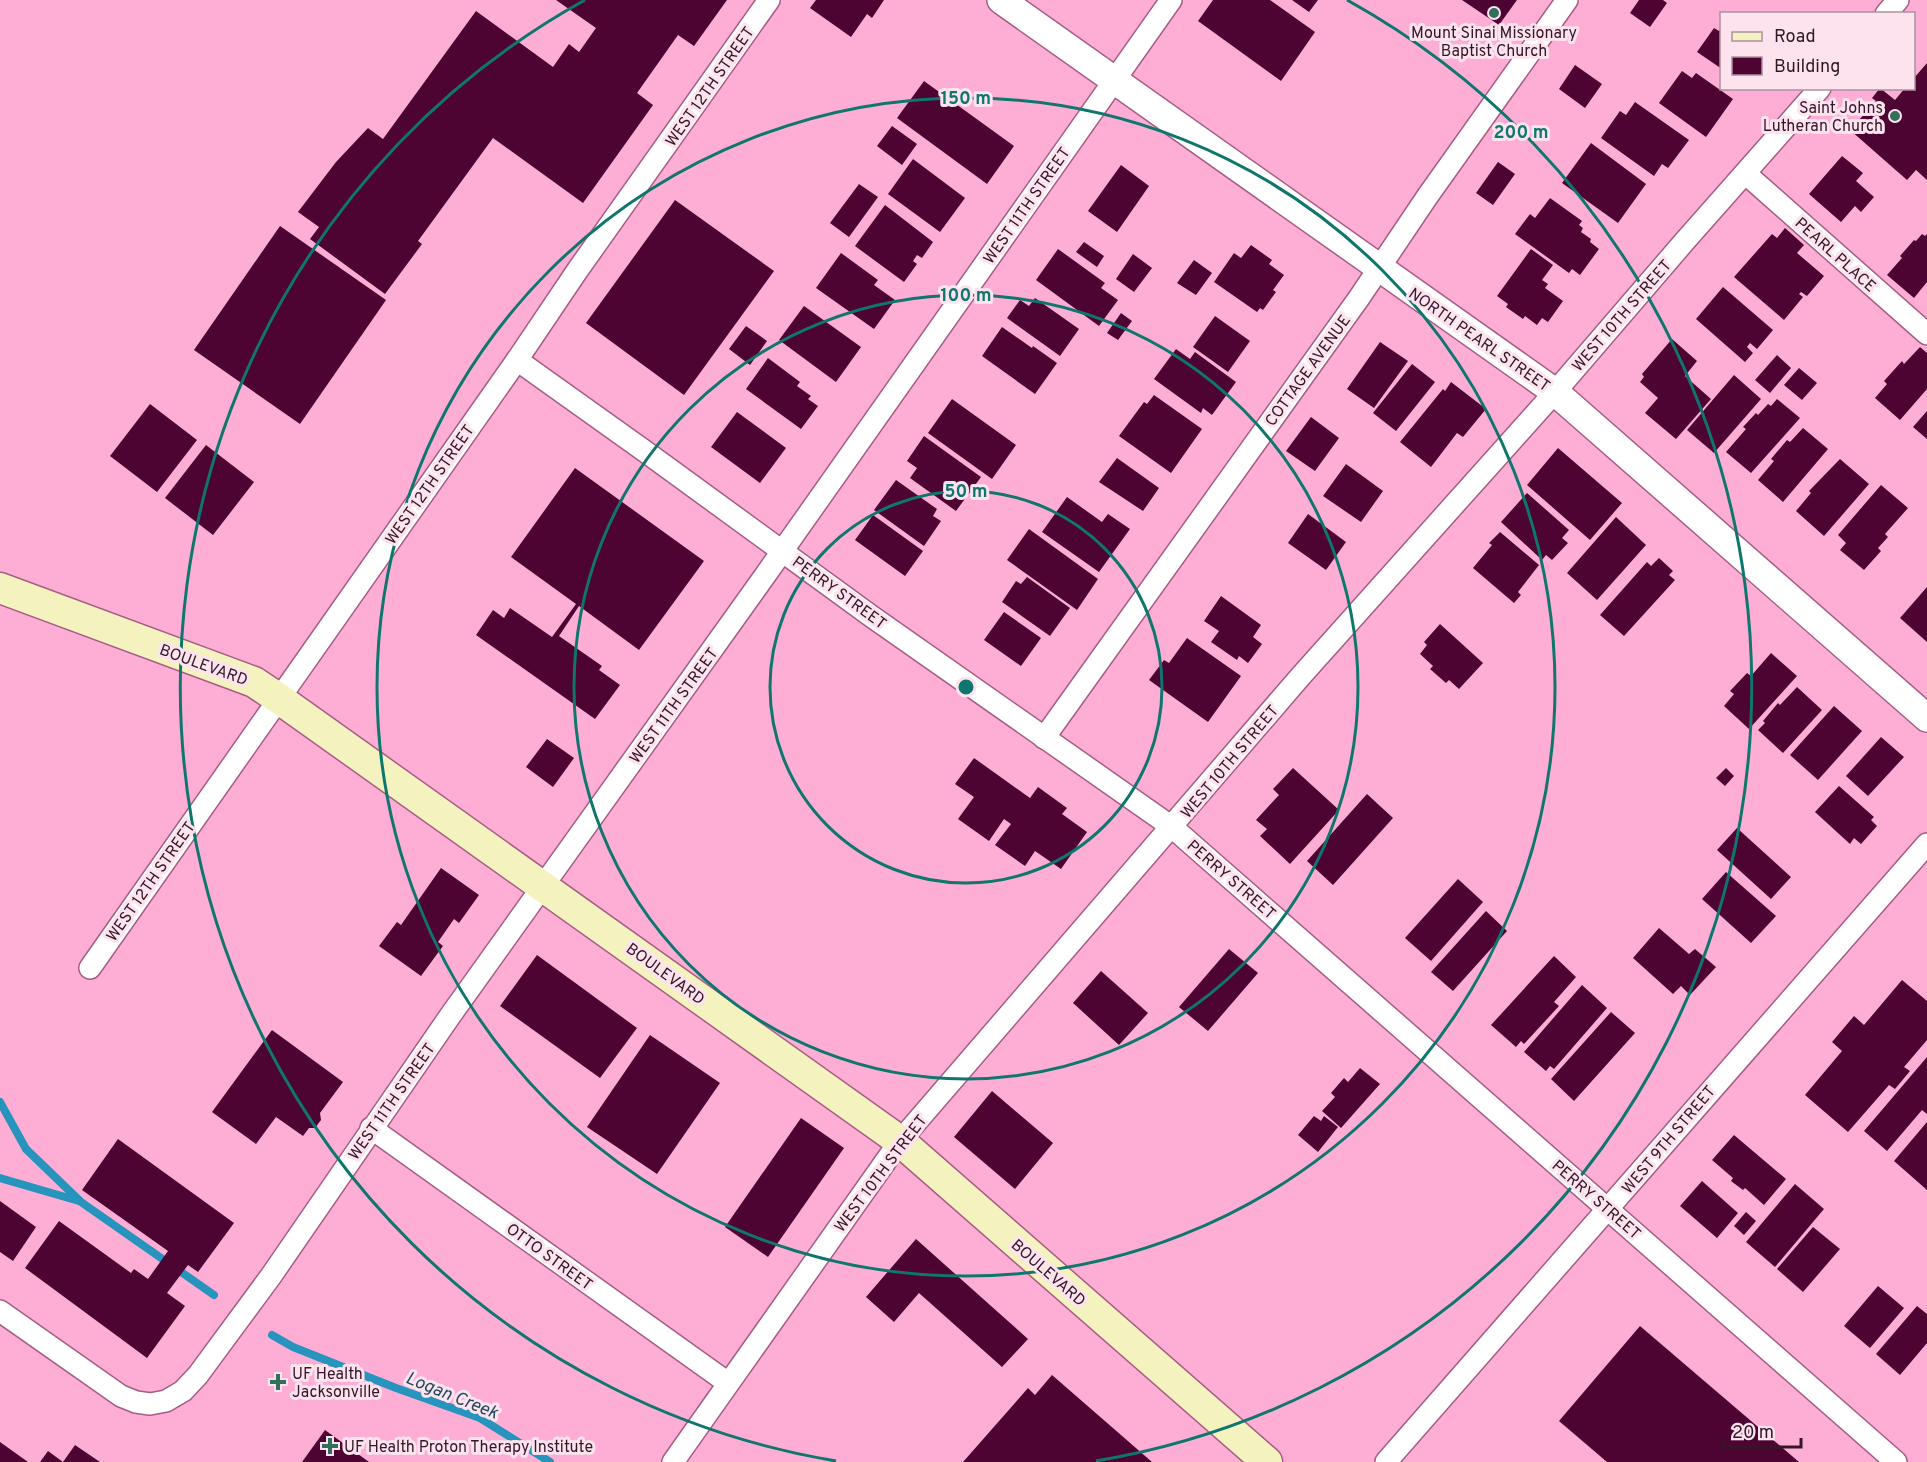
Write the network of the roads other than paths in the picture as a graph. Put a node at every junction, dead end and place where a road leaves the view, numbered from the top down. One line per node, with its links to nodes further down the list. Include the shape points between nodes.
1 (770, 0): 12 (street, WEST 12TH STREET)
2 (1001, 0): 7 (street, NORTH PEARL STREET)
3 (1171, 0): 7 (street, WEST 11TH STREET)
4 (1567, 0): 10 (street, COTTAGE AVENUE)
5 (1898, 0): 6 (street)
6 (1888, 12)
7 (1114, 81): 10 (street, NORTH PEARL STREET); 14 (street, WEST 11TH STREET)
8 (1818, 90): 9 (street, WEST 10TH STREET)
9 (1746, 174): 11 (street, PEARL PLACE); 13 (street, WEST 10TH STREET)
10 (1380, 269): 13 (street, NORTH PEARL STREET); 18 (street, COTTAGE AVENUE)
11 (1927, 334)
12 (517, 360): 14 (street, PERRY STREET); 16 (street, WEST 12TH STREET)
13 (1555, 392): 17 (street, NORTH PEARL STREET); 19 (street, WEST 10TH STREET, via 1300,677)
14 (783, 550): 18 (street, PERRY STREET); 21 (street, WEST 11TH STREET)
15 (0, 588): 16 (main road, BOULEVARD, via 254,681)
16 (278, 698): 21 (main road, BOULEVARD); 22 (street, WEST 12TH STREET)
17 (1927, 718)
18 (1044, 738): 19 (street, PERRY STREET)
19 (1172, 827): 24 (street, WEST 10TH STREET); 25 (street, PERRY STREET)
20 (1927, 844): 25 (street, WEST 9TH STREET)
21 (543, 885): 23 (street, WEST 11TH STREET); 24 (main road, BOULEVARD)
22 (90, 968)
23 (371, 1128): 26 (street, WEST 11TH STREET, via 271,1276 204,1366 183,1391 166,1401 150,1404 121,1396); 27 (street, OTTO STREET)
24 (900, 1141): 27 (street, WEST 10TH STREET); 29 (main road, BOULEVARD)
25 (1608, 1209): 30 (street, WEST 9TH STREET); 31 (street, PERRY STREET)
26 (0, 1311)
27 (728, 1383): 28 (street, WEST 10TH STREET)
28 (673, 1462)
29 (1267, 1462)
30 (1386, 1462)
31 (1896, 1462)

